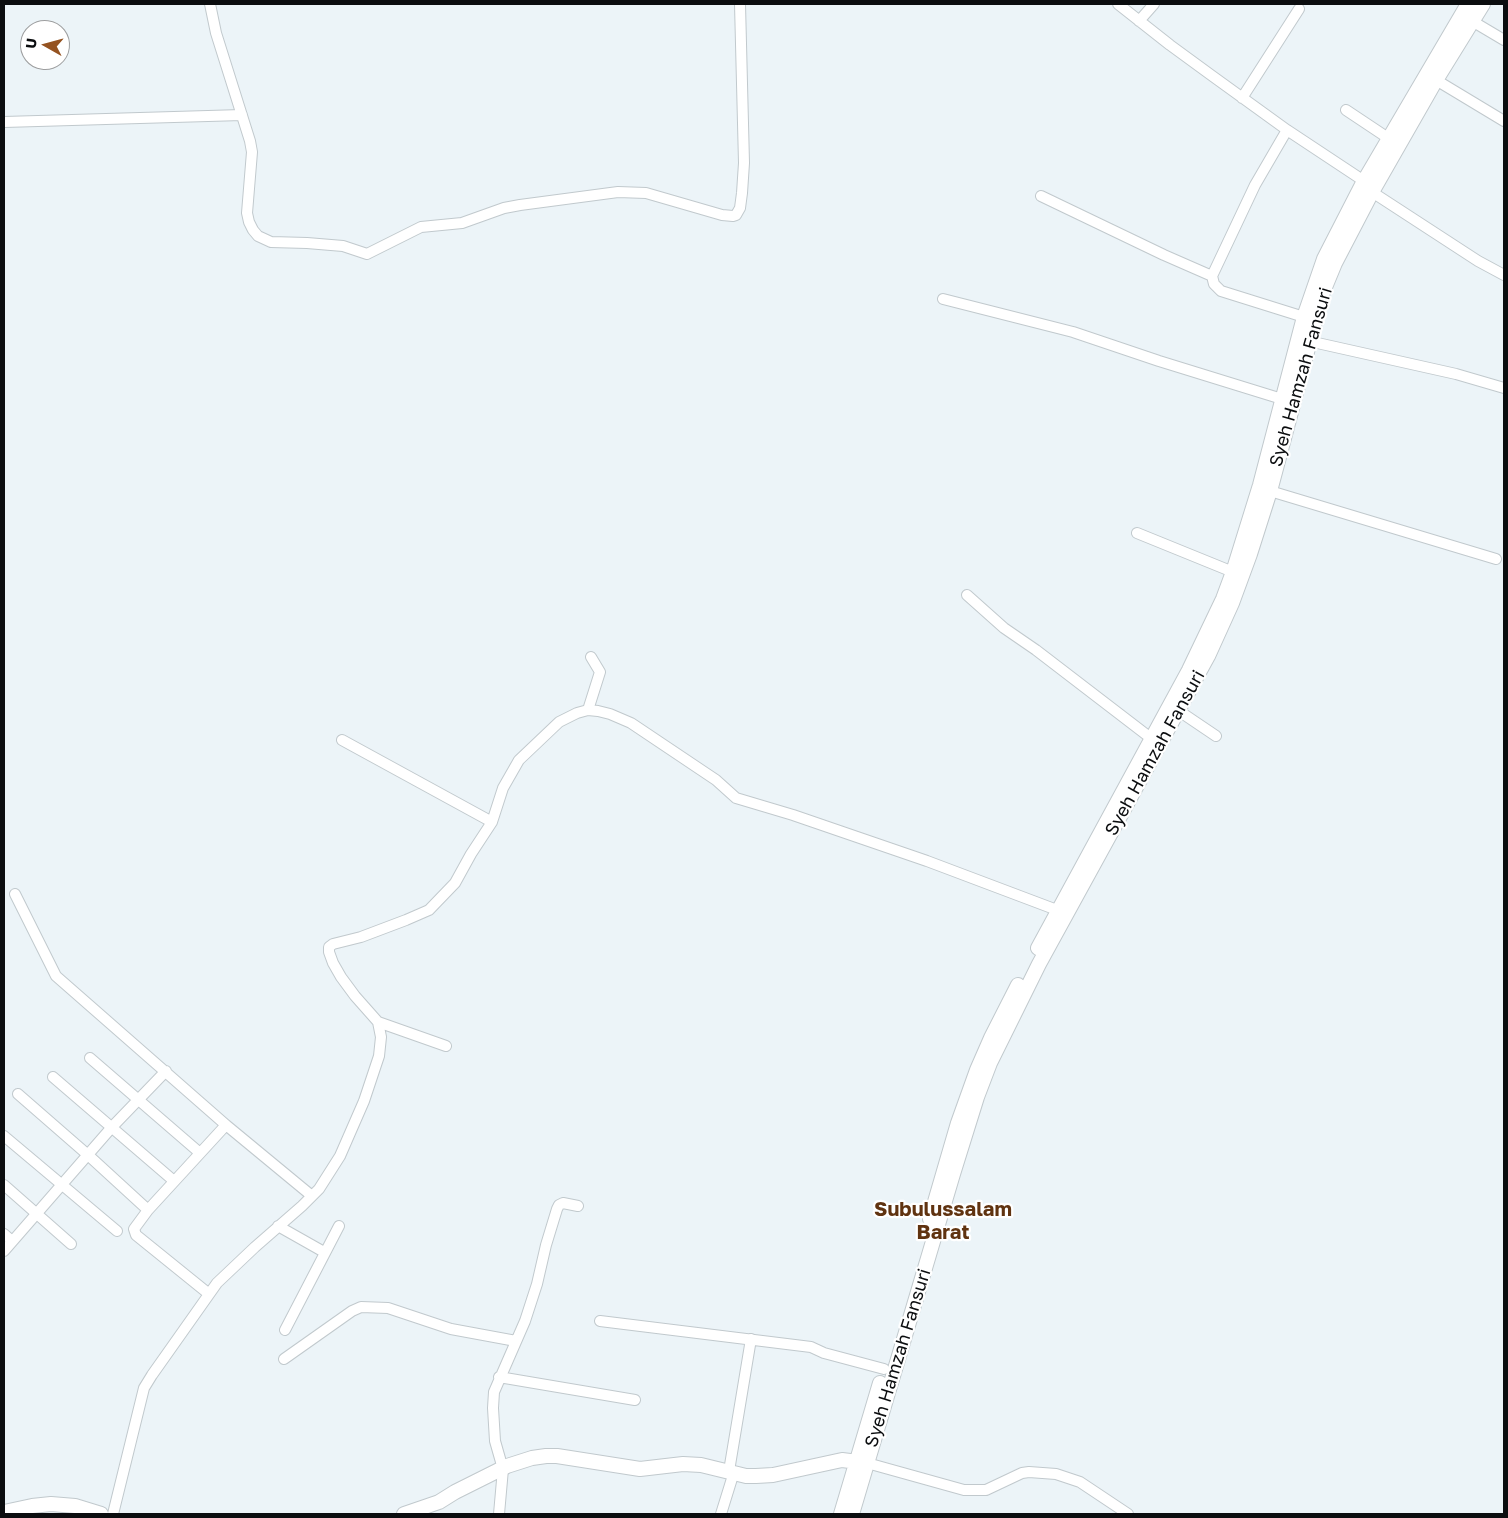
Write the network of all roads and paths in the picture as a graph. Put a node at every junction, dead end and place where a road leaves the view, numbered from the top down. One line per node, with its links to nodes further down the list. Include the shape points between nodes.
1 (210, 4): 14 (street)
2 (740, 4): 14 (street, via 744,163 740,208 733,216 646,193 629,192 520,205 462,223 421,227 367,254 343,246 271,242 258,236 249,222 247,202 252,152)
3 (1118, 4): 8 (street)
4 (1154, 4): 8 (street)
5 (1468, 4): 18 (main road, Syeh Hamzah Fansuri)
6 (1483, 4): 9 (main road, Syeh Hamzah Fansuri)
7 (1299, 9): 12 (street)
8 (1139, 21): 12 (street)
9 (1472, 21): 10 (street); 11 (main road, Syeh Hamzah Fansuri)
10 (1504, 40)
11 (1436, 80): 15 (street); 19 (main road, Syeh Hamzah Fansuri)
12 (1242, 98): 17 (street)
13 (1346, 110): 18 (street)
14 (242, 115): 16 (street)
15 (1504, 121)
16 (4, 122)
17 (1287, 130): 19 (street); 22 (street, via 1255,185)
18 (1388, 138): 19 (main road, Syeh Hamzah Fansuri)
19 (1368, 186): 21 (street, via 1478,261); 24 (main road, Syeh Hamzah Fansuri, via 1324,259); 25 (main road, Syeh Hamzah Fansuri)
20 (1041, 196): 22 (street)
21 (1504, 275)
22 (1212, 276): 24 (street, via 1216,288 1221,291)
23 (943, 299): 27 (street, via 1073,332)
24 (1304, 317): 25 (main road, Syeh Hamzah Fansuri)
25 (1304, 340): 26 (street); 27 (main road, Syeh Hamzah Fansuri); 28 (main road, Syeh Hamzah Fansuri)
26 (1504, 388)
27 (1282, 399): 30 (main road, Syeh Hamzah Fansuri)
28 (1270, 491): 30 (main road, Syeh Hamzah Fansuri); 31 (street)
29 (1137, 533): 32 (street)
30 (1246, 551): 32 (main road, Syeh Hamzah Fansuri); 36 (main road, Syeh Hamzah Fansuri, via 1228,612)
31 (1496, 559)
32 (1234, 572): 38 (main road, Syeh Hamzah Fansuri, via 1189,670)
33 (967, 595): 38 (street, via 1004,628)
34 (591, 657): 35 (street, via 600,672)
35 (588, 710): 40 (street, via 559,722 519,760 502,788); 42 (street, via 610,714 631,724 716,780 736,798 793,814 928,861)
36 (1179, 712): 37 (street); 42 (main road, Syeh Hamzah Fansuri)
37 (1216, 736)
38 (1152, 739): 42 (main road, Syeh Hamzah Fansuri)
39 (342, 740): 40 (street)
40 (492, 822): 43 (street, via 455,883 429,910 329,947 341,977)
41 (15, 894): 46 (street, via 56,976)
42 (1062, 913): 49 (main road, Syeh Hamzah Fansuri, via 991,1038)
43 (378, 1022): 44 (street); 59 (street, via 381,1037 379,1056 364,1101 340,1156)
44 (446, 1046)
45 (90, 1058): 50 (street)
46 (166, 1071): 50 (street); 51 (street)
47 (53, 1077): 52 (street)
48 (18, 1094): 55 (street)
49 (973, 1094): 76 (main road, Syeh Hamzah Fansuri, via 958,1123); 79 (main road, Syeh Hamzah Fansuri, via 903,1337)
50 (138, 1100): 52 (street); 54 (street)
51 (226, 1125): 54 (street); 59 (street)
52 (112, 1128): 55 (street); 56 (street)
53 (4, 1136): 57 (street)
54 (200, 1153): 56 (street)
55 (88, 1155): 57 (street); 61 (street)
56 (174, 1181): 61 (street)
57 (63, 1185): 62 (street); 65 (street)
58 (4, 1186): 62 (street)
59 (312, 1196): 63 (street)
60 (578, 1206): 74 (street, via 563,1204 557,1209 537,1284)
61 (148, 1210): 70 (street, via 134,1228 136,1235)
62 (37, 1214): 66 (street); 67 (street)
63 (278, 1226): 69 (street); 70 (street)
64 (339, 1226): 69 (street)
65 (117, 1231)
66 (8, 1238): 68 (street)
67 (71, 1244)
68 (4, 1251)
69 (324, 1252): 72 (street)
70 (209, 1294): 84 (street, via 144,1388)
71 (600, 1321): 73 (street)
72 (285, 1330)
73 (751, 1339): 76 (street, via 811,1347); 81 (street)
74 (516, 1341): 75 (street, via 451,1328 388,1308 361,1307); 77 (street)
75 (284, 1359)
76 (884, 1369): 79 (main road, Syeh Hamzah Fansuri)
77 (499, 1378): 78 (street); 80 (street, via 493,1408 496,1448)
78 (635, 1400)
79 (862, 1462): 81 (main road, via 842,1460 765,1476); 88 (main road, Syeh Hamzah Fansuri); 89 (main road, Syeh Hamzah Fansuri); 90 (street, via 964,1490 986,1490 1022,1473 1056,1474 1080,1482)
80 (503, 1468): 81 (main road, via 532,1458 552,1456 631,1468 692,1464); 85 (main road, via 439,1502); 86 (street)
81 (731, 1472): 87 (street)
82 (4, 1512): 83 (main road, via 51,1504 74,1506)
83 (101, 1514)
84 (112, 1514)
85 (404, 1514)
86 (499, 1514)
87 (721, 1514)
88 (842, 1514)
89 (852, 1514)
90 (1128, 1514)

